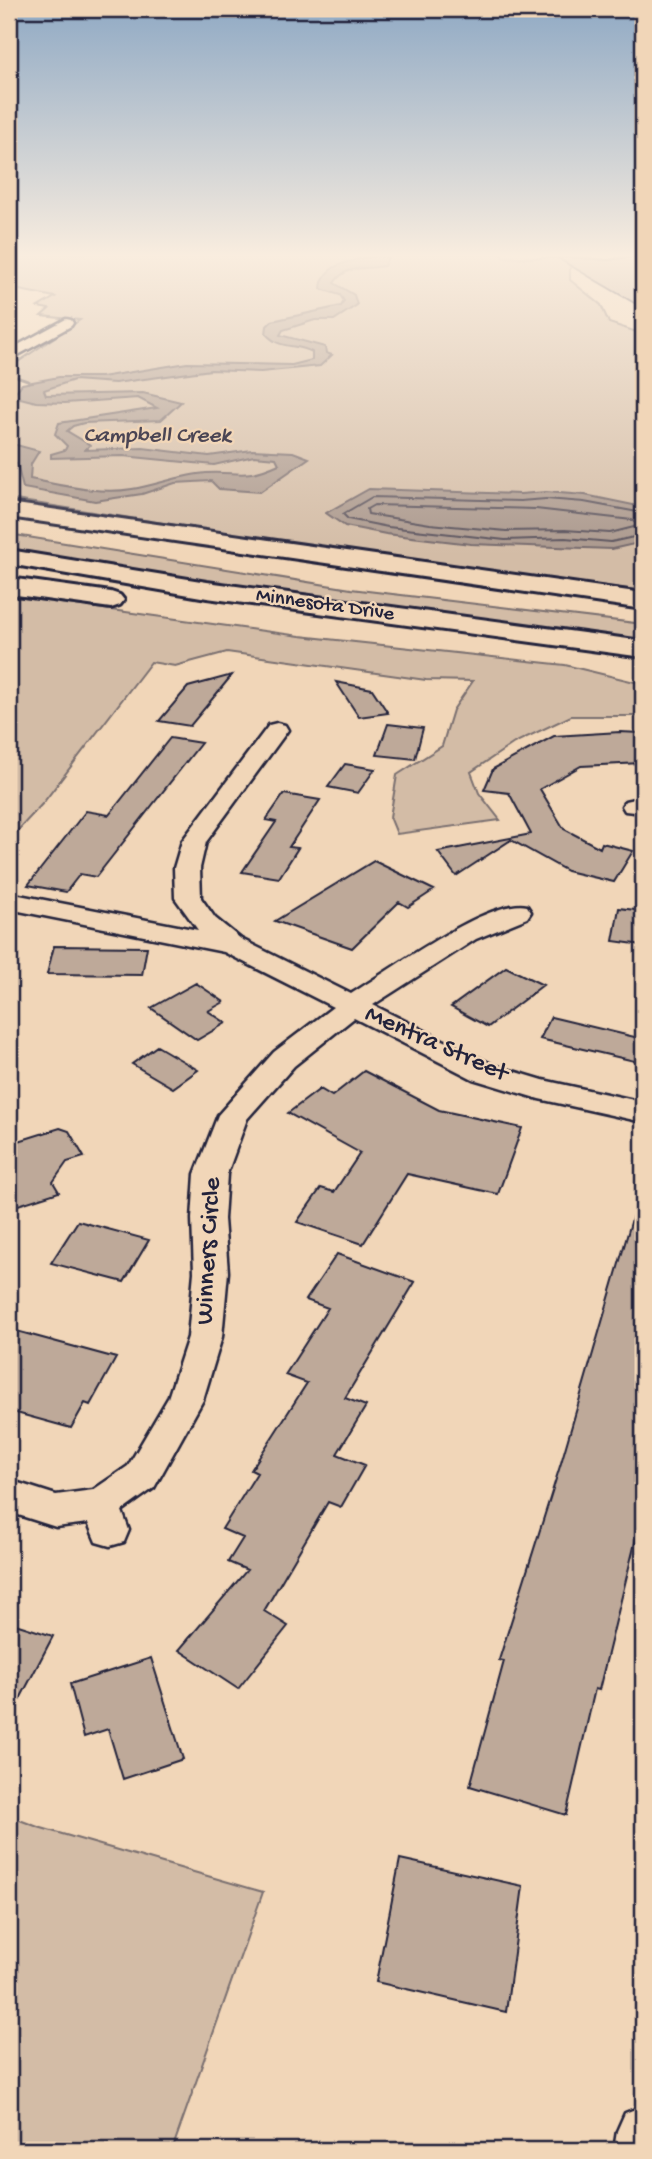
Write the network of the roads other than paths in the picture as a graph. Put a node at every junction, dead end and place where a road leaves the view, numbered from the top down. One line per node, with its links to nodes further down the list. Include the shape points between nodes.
1 (9, 510): 5 (highway)
2 (9, 528): 6 (highway, Minnesota Drive, via 385,587)
3 (9, 557): 7 (highway, Minnesota Drive, via 207,590)
4 (9, 586): 8 (highway)
5 (643, 601)
6 (643, 618)
7 (643, 649)
8 (643, 666)
9 (277, 730): 12 (street, via 194,841 187,868 188,898 206,923)
10 (9, 901): 12 (street)
11 (518, 912): 13 (street, Winners Circle, via 467,933)
12 (231, 945): 13 (street, Mentra Street)
13 (351, 1007): 14 (street, Mentra Street, via 483,1072); 15 (street, Winners Circle, via 284,1059 233,1115 211,1174 211,1272 205,1337 185,1400 141,1477 105,1518 56,1511)
14 (643, 1112)
15 (9, 1496)
16 (643, 2131): 17 (street)
17 (640, 2150)

